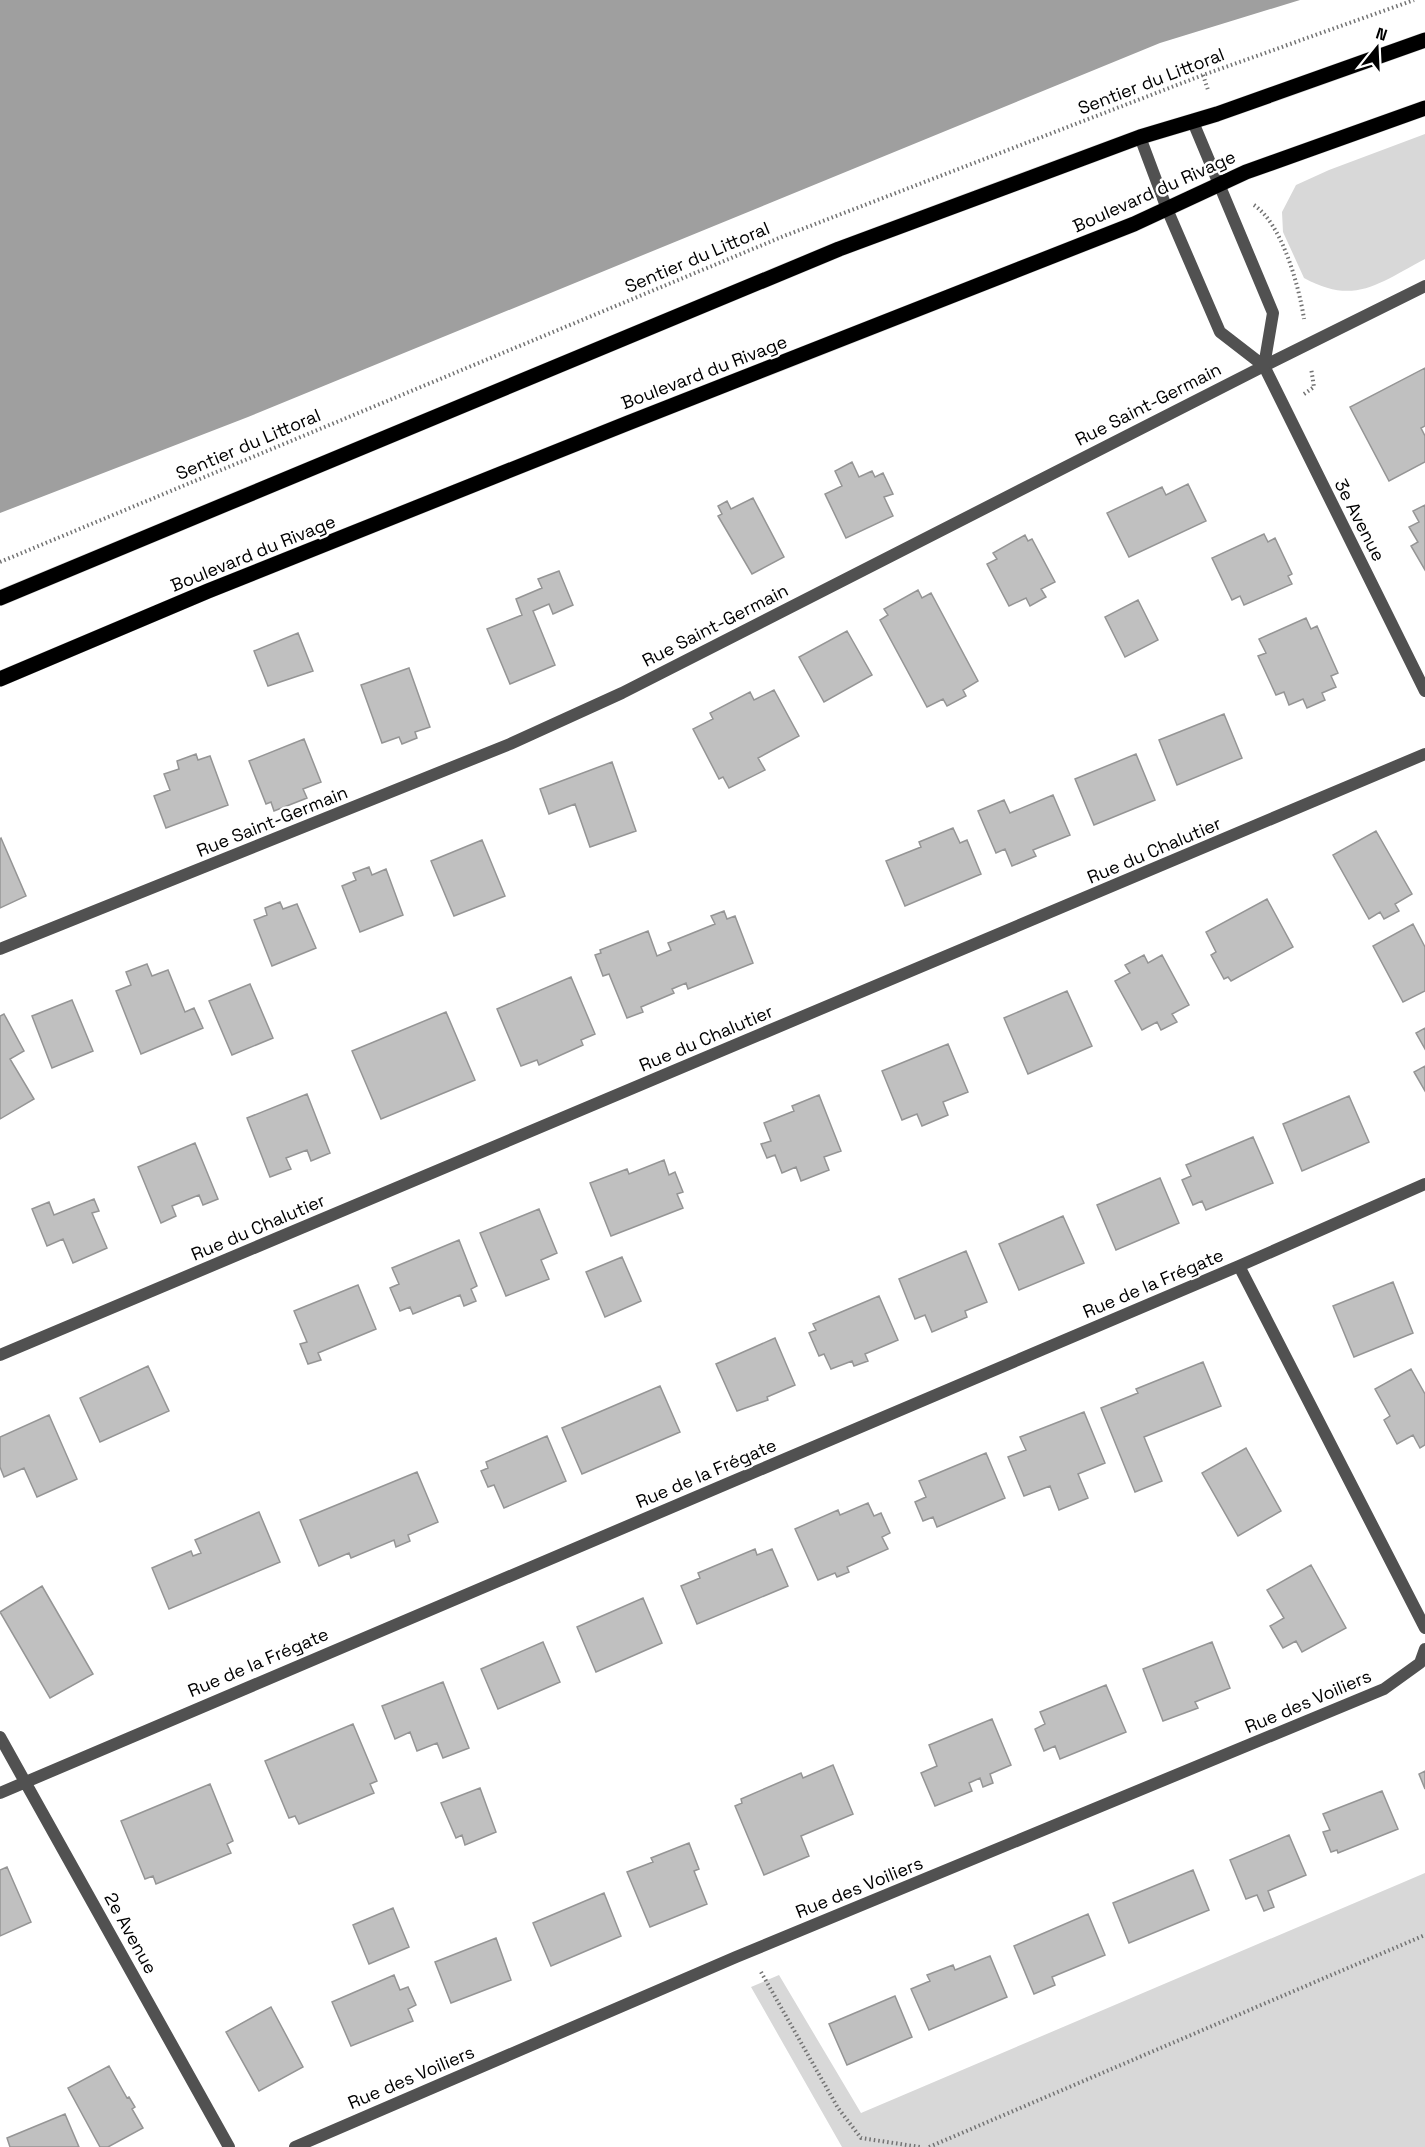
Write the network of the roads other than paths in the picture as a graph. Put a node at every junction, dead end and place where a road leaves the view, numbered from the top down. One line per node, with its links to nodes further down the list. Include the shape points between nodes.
1 (1425, 40): 3 (main road)
2 (1425, 108): 5 (main road, Boulevard du Rivage)
3 (1193, 122): 4 (main road); 5 (street)
4 (1140, 136): 6 (street); 9 (main road, via 839,249)
5 (1218, 185): 6 (main road, Boulevard du Rivage); 8 (street, via 1273,313)
6 (1167, 209): 8 (street, via 1220,332); 10 (main road, Boulevard du Rivage)
7 (1425, 286): 8 (street, Rue Saint-Germain)
8 (1264, 366): 11 (street, 3e Avenue); 13 (street, Rue Saint-Germain, via 622,693 510,744)
9 (0, 598)
10 (0, 679)
11 (1425, 691)
12 (1425, 754): 16 (street, Rue du Chalutier)
13 (0, 949)
14 (1425, 1184): 15 (street, Rue de la Frégate)
15 (1239, 1266): 17 (street); 20 (street, Rue de la Frégate)
16 (0, 1355)
17 (1425, 1628)
18 (1425, 1649): 23 (street, Rue des Voiliers, via 1420,1663 1384,1689 750,1952)
19 (0, 1737): 20 (street, 2e Avenue)
20 (24, 1780): 21 (street, Rue de la Frégate); 22 (street, 2e Avenue)
21 (0, 1793)
22 (229, 2147)
23 (295, 2147)

